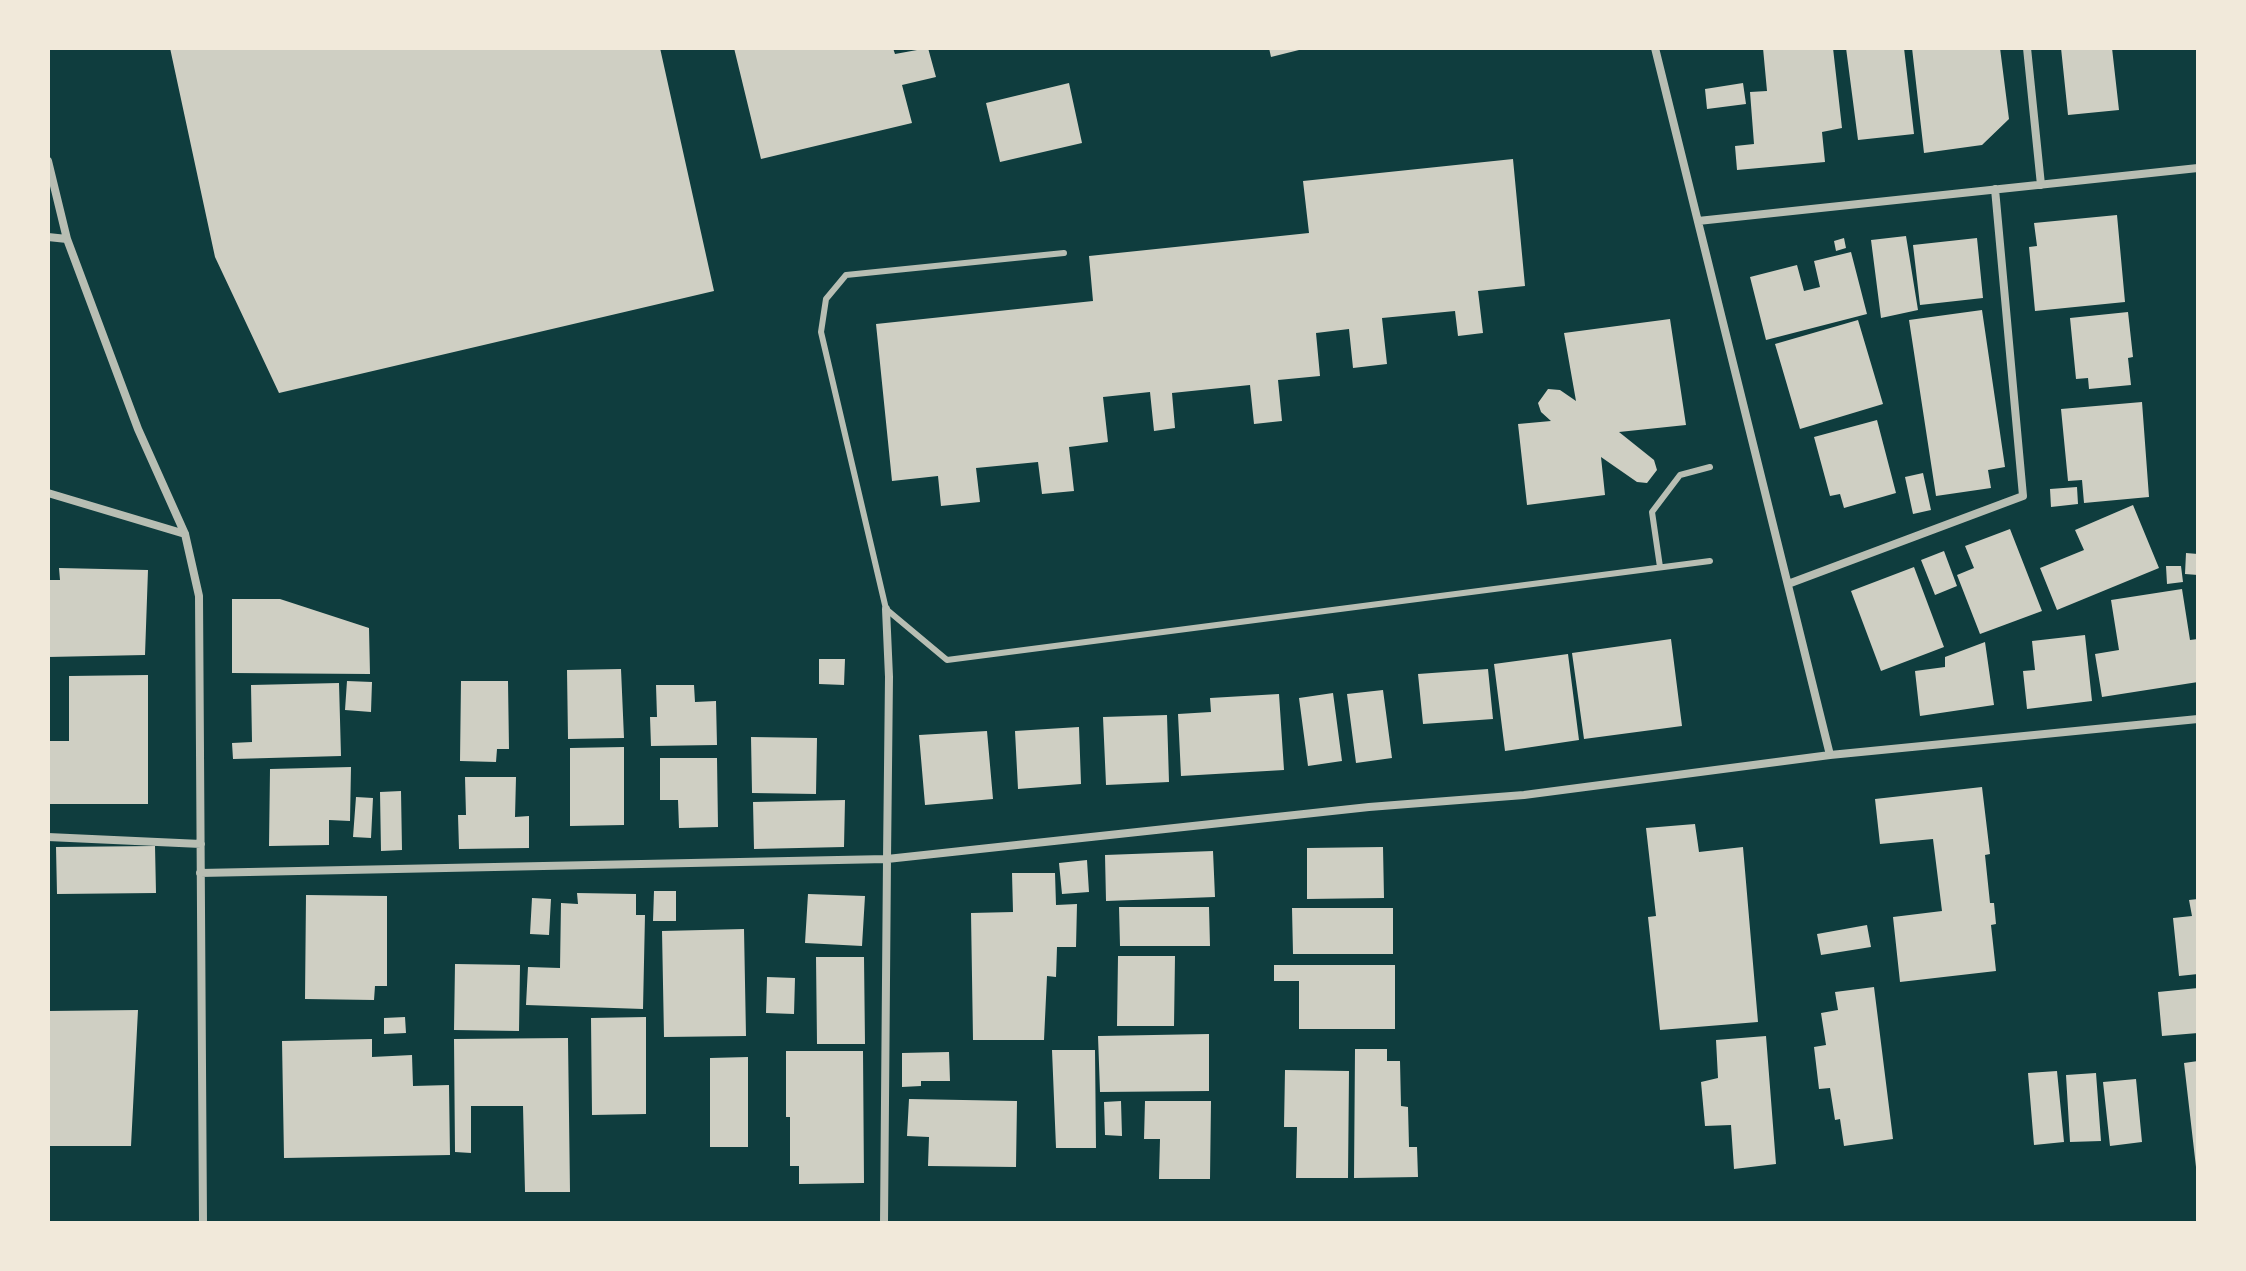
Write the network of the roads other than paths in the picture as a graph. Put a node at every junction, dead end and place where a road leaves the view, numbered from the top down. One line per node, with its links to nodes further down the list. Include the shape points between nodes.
1 (1655, 48): 7 (street)
2 (2027, 48): 5 (street)
3 (48, 161): 9 (street)
4 (2198, 168): 5 (street)
5 (2041, 185): 6 (street)
6 (1995, 189): 7 (street); 16 (street, via 2023,496)
7 (1698, 221): 16 (street)
8 (48, 237): 9 (street)
9 (67, 239): 13 (street, via 138,429)
10 (1064, 253): 17 (lane, via 846,275 826,299 821,332)
11 (1710, 467): 15 (lane, via 1680,475 1652,512)
12 (48, 493): 13 (street)
13 (185, 534): 21 (street, via 199,596)
14 (1710, 561): 15 (lane)
15 (1660, 567): 17 (lane, via 947,660)
16 (1788, 584): 19 (street)
17 (886, 609): 22 (street)
18 (2198, 719): 19 (street)
19 (1830, 755): 22 (street, via 1524,795)
20 (48, 837): 21 (street)
21 (201, 844): 23 (street)
22 (887, 859): 23 (street); 25 (street)
23 (200, 873): 24 (street)
24 (203, 1223)
25 (884, 1223)

